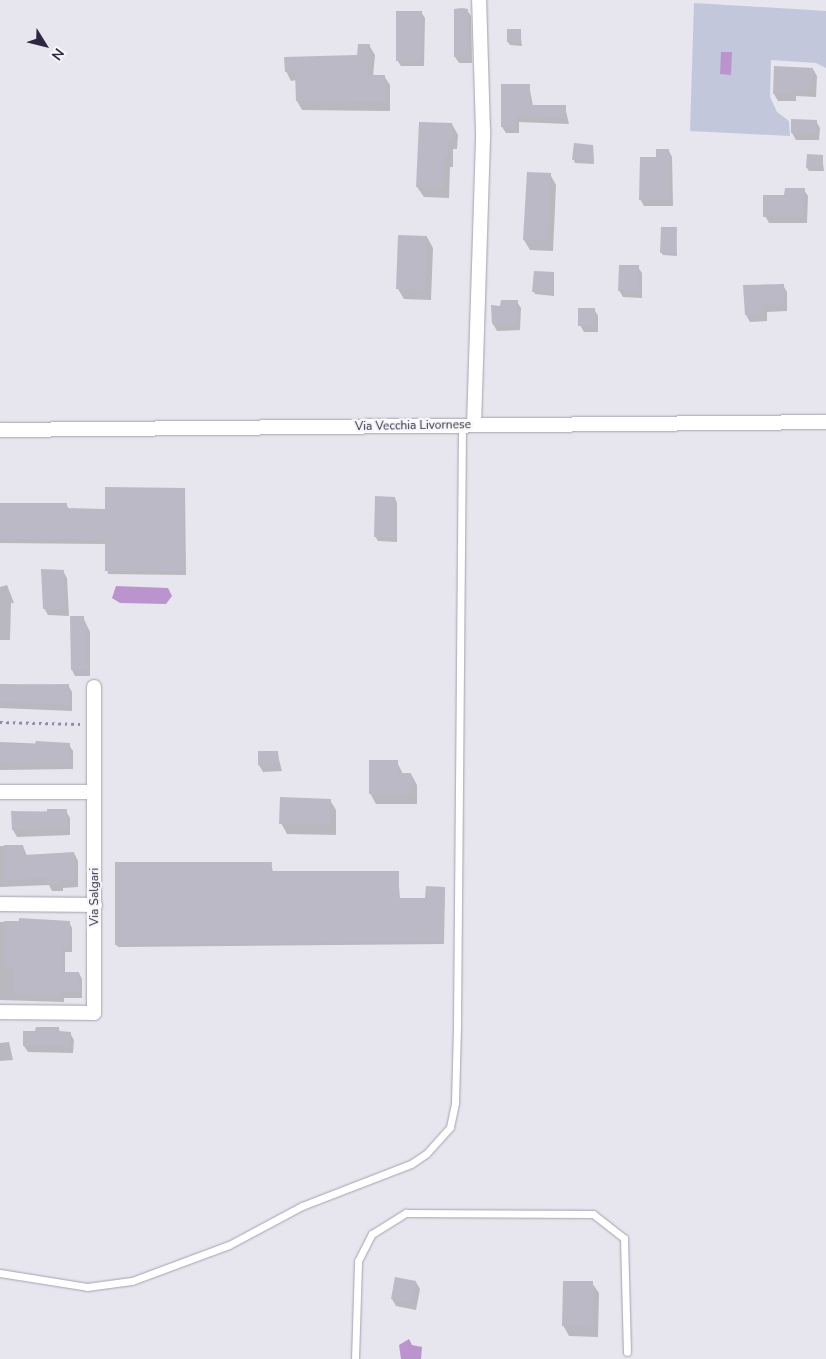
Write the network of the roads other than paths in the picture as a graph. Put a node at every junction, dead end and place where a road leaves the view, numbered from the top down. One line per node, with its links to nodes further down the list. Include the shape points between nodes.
1 (479, 0): 3 (street, via 483,131)
2 (826, 422): 3 (street, Via Vecchia Livornese)
3 (468, 426): 4 (street, Via Vecchia Livornese); 11 (lane, via 455,1102 450,1127 426,1154 411,1164 302,1206 230,1245 132,1281 87,1288)
4 (0, 430)
5 (94, 687): 7 (street, Via Salgari)
6 (0, 792): 7 (street)
7 (94, 792): 9 (street, Via Salgari)
8 (0, 904): 9 (street)
9 (95, 905): 10 (street, Via Salgari, via 94,1013)
10 (0, 1012)
11 (0, 1273)
12 (627, 1352): 13 (lane, via 624,1238 593,1214 406,1213 372,1234 358,1261)
13 (354, 1359)

